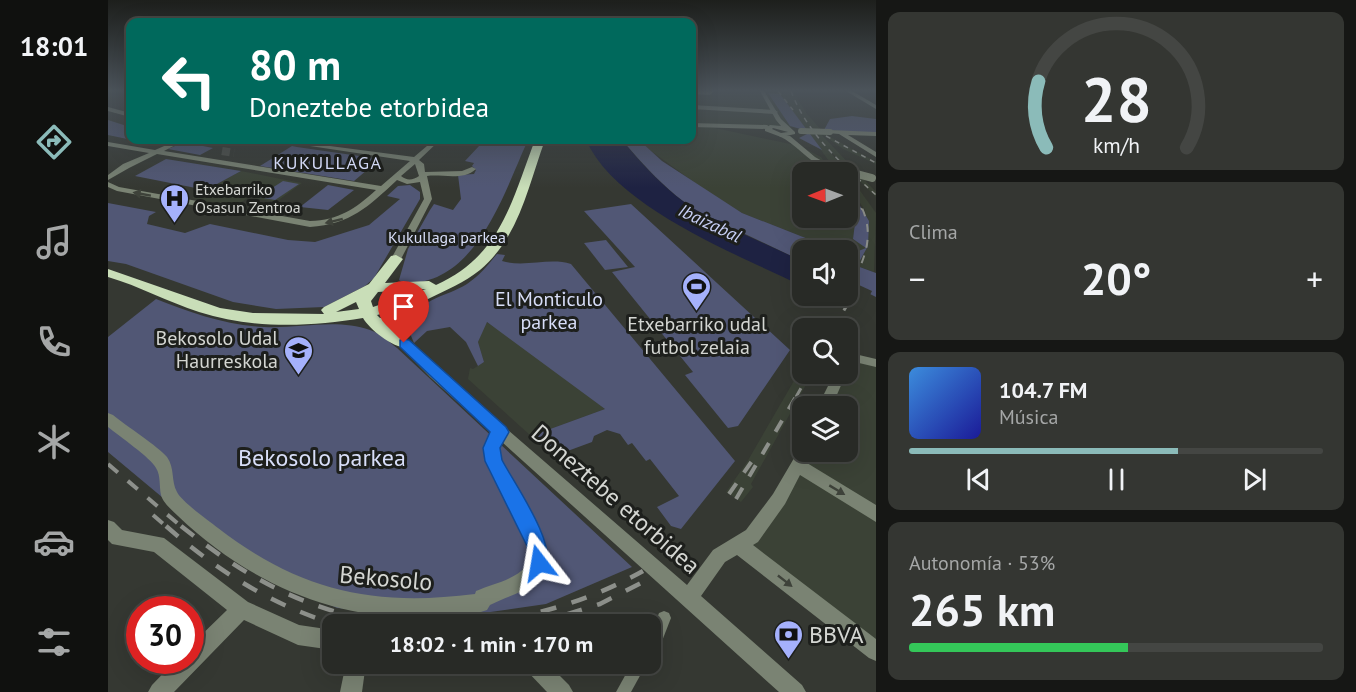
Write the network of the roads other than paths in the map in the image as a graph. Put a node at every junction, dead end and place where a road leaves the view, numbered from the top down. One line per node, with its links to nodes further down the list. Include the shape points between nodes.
1 (778, 123): 3 (street); 4 (street)
2 (696, 124): 3 (street)
3 (767, 129): 4 (street, via 781,135)
4 (791, 133): 5 (street, bridge); 22 (street, bridge, via 805,155 826,166)
5 (841, 133): 6 (street); 15 (street)
6 (876, 134)
7 (108, 144): 14 (street)
8 (173, 144): 14 (street)
9 (304, 144): 13 (street)
10 (350, 144): 13 (street)
11 (432, 144): 17 (street)
12 (537, 144): 30 (highway, via 509,224 498,243 464,275)
13 (343, 149): 16 (street)
14 (154, 153): 21 (street); 24 (street)
15 (876, 155)
16 (392, 156): 17 (street); 20 (street, via 402,161)
17 (412, 159): 19 (street, via 420,164); 20 (street)
18 (472, 169): 19 (street, via 466,174)
19 (424, 174): 20 (street); 20 (street, via 416,170); 25 (street)
20 (404, 176): 24 (street); 25 (street, via 424,190)
21 (108, 178)
22 (874, 178)
23 (108, 184): 24 (street, one-way to 23, via 351,215 318,224 117,189)
24 (382, 189)
25 (428, 199): 26 (street)
26 (396, 259): 29 (highway); 31 (highway)
27 (108, 265): 32 (highway, via 214,302 273,313)
28 (108, 273): 32 (highway, via 237,317 278,321)
29 (370, 288): 31 (highway); 32 (highway); 33 (highway, via 364,296)
30 (425, 291): 31 (highway); 31 (highway)
31 (400, 301): 33 (highway); 33 (highway, via 390,324); 34 (highway)
32 (330, 314): 33 (highway); 33 (highway)
33 (370, 314): 34 (highway)
34 (404, 343): 38 (street, Doneztebe etorbidea)
35 (858, 360): 36 (street)
36 (876, 363)
37 (108, 419): 38 (street, Bekosolo, via 161,461 169,495 229,546 286,580 325,596 373,606 480,603 534,571 539,563 537,544 494,461 494,439)
38 (501, 432): 44 (street, Doneztebe etorbidea)
39 (799, 462): 43 (street, via 779,499 752,536)
40 (805, 462): 41 (street, one-way to 41)
41 (876, 514)
42 (108, 528): 45 (street, via 118,538 158,544)
43 (739, 545): 44 (street, via 719,556); 49 (street, one-way to 49)
44 (688, 597): 57 (street, Doneztebe etorbidea)
45 (241, 609): 48 (street, via 298,636); 53 (street)
46 (664, 618): 47 (street)
47 (661, 625)
48 (322, 639)
49 (876, 651)
50 (356, 674): 54 (street)
51 (544, 674): 55 (street)
52 (634, 674): 56 (street)
53 (159, 692)
54 (351, 692)
55 (562, 692)
56 (623, 692)
57 (795, 692)

